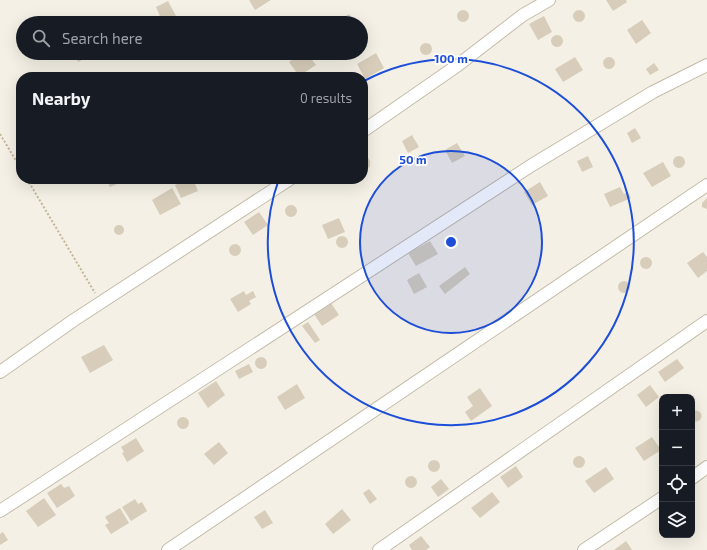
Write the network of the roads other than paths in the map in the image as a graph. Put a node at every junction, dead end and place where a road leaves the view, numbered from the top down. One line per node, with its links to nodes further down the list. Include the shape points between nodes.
1 (549, 0): 3 (street, via 523,15 458,65)
2 (707, 65): 11 (street, via 653,92 532,165)
3 (368, 127)
4 (282, 184): 7 (street)
5 (707, 185): 12 (street)
6 (707, 322): 13 (street)
7 (0, 372)
8 (707, 468): 9 (street)
9 (695, 476)
10 (659, 500): 14 (street)
11 (0, 511)
12 (168, 550)
13 (379, 550)
14 (584, 550)

